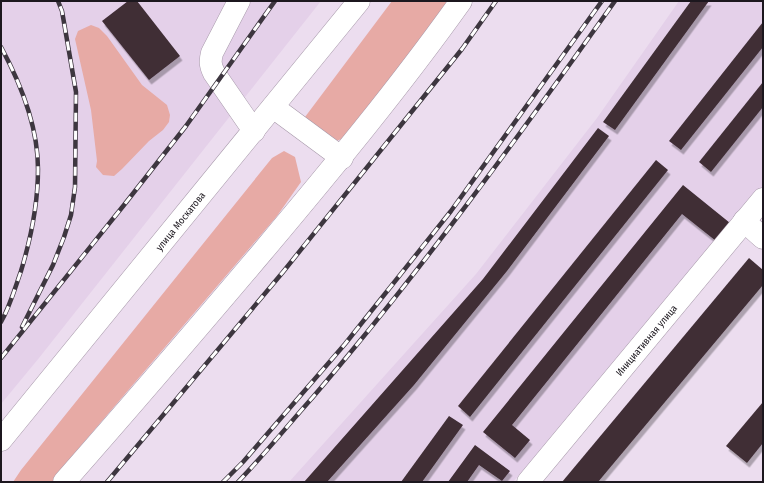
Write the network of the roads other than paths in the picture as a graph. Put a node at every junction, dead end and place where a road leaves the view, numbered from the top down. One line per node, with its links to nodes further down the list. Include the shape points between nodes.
1 (239, 1): 5 (main road, via 212,53 210,66)
2 (359, 1): 4 (main road, улица Москатова)
3 (461, 1): 6 (main road)
4 (274, 107): 5 (main road, улица Москатова); 6 (main road)
5 (254, 131): 10 (main road, улица Москатова)
6 (342, 158): 11 (main road)
7 (763, 198): 8 (main road, Инициативная улица)
8 (744, 221): 9 (main road); 12 (main road, Инициативная улица)
9 (763, 238)
10 (1, 440)
11 (64, 482)
12 (528, 482)

